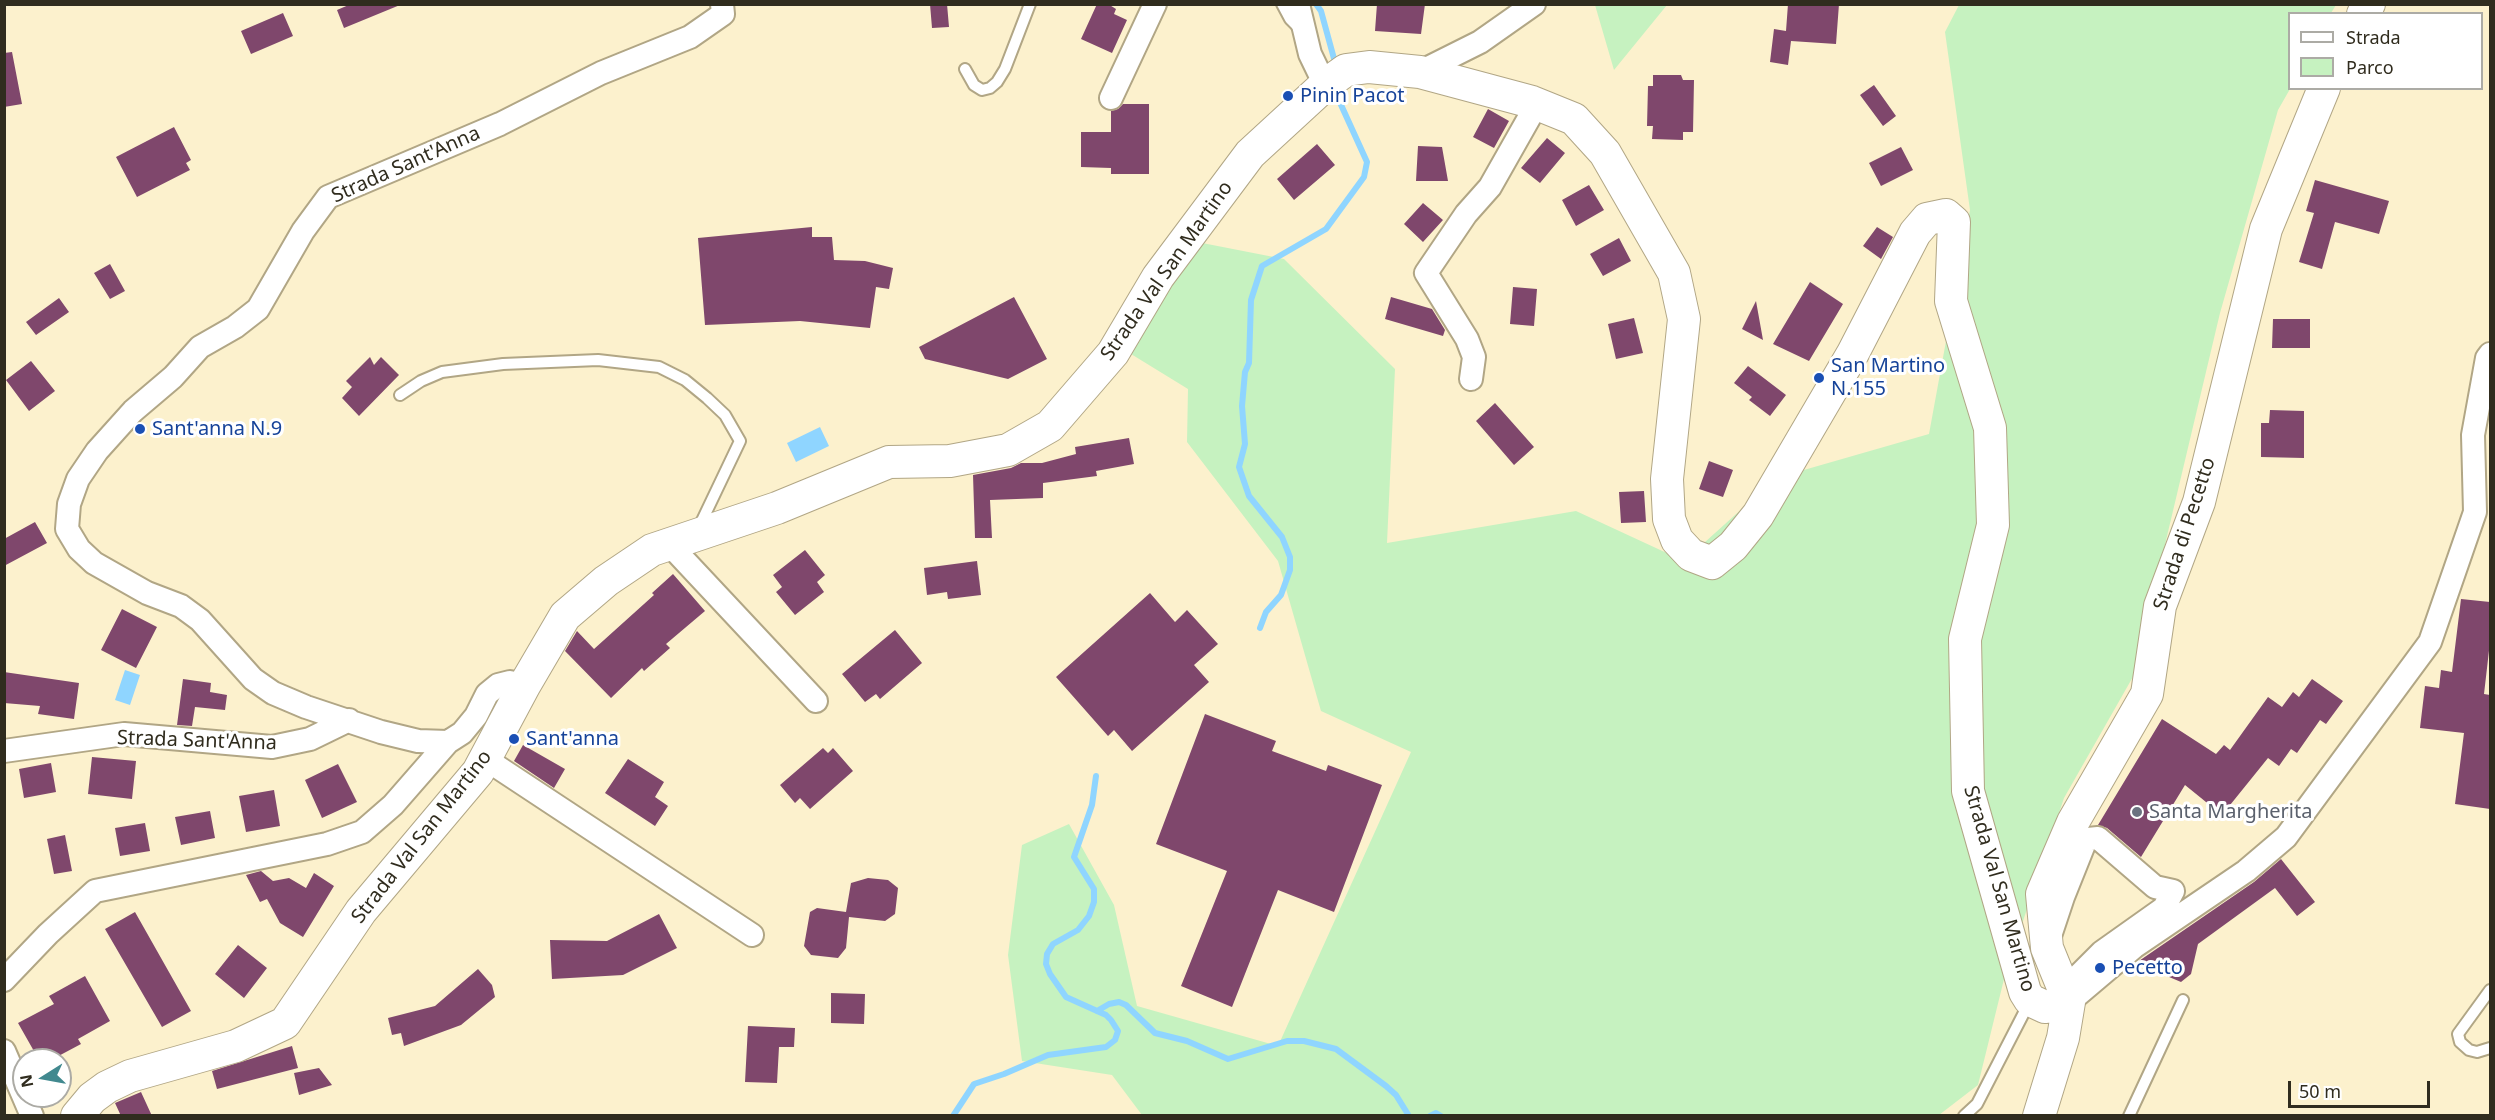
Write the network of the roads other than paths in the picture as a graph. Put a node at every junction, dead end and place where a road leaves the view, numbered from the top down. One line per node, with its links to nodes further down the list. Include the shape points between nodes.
1 (722, 4): 20 (street, Strada Sant'Anna, via 723,14 690,38 601,73 500,124 328,197 303,231 258,309 200,347 174,377 133,411 78,479 69,504 67,529 79,549 94,562 147,593 181,606 200,620 253,679 273,693)
2 (1030, 4): 8 (lane, via 1005,69 990,88 982,90 974,85)
3 (1155, 4): 12 (street)
4 (1282, 4): 7 (lane)
5 (1298, 4): 7 (street)
6 (1534, 4): 9 (street, via 1480,42)
7 (1306, 35): 10 (street, via 1310,54)
8 (965, 69)
9 (1420, 72): 10 (street, Strada Val San Martino, via 1369,67); 13 (street, Strada Val San Martino)
10 (1335, 77): 17 (street, Strada Val San Martino, via 1250,154 1158,277 1113,353 1050,426 1008,450 950,461 889,462 777,508)
11 (2323, 90): 25 (street, Strada di Pecetto, via 2266,229 2199,502 2160,606 2147,694 2073,822 2042,894)
12 (1111, 98)
13 (1537, 104): 15 (street, via 1490,187 1466,214 1426,273 1467,339 1474,357); 28 (street, Strada Val San Martino, via 1574,119 1605,153 1674,273 1683,319 1667,479 1669,519 1677,540 1691,555 1712,562 1732,546 1758,515 1854,353 1915,233 1928,219 1946,215 1954,222 1951,301 1990,428 1993,525 1965,639 1968,791)
14 (2490, 354): 30 (street, via 2473,435 2475,512 2430,642 2286,837 2246,872 2134,947)
15 (1471, 379)
16 (400, 395): 17 (lane, via 442,372 503,364 598,360 659,367 707,398 725,415 740,441)
17 (682, 540): 18 (street, Strada Val San Martino, via 652,550 606,580 565,616); 19 (street)
18 (524, 686): 21 (street, via 510,682 498,685 487,694 462,733); 23 (street, Strada Val San Martino)
19 (816, 701)
20 (349, 720): 21 (street, Strada Sant'Anna, via 418,741); 22 (street, Strada Sant'Anna, via 310,739 272,747 124,734)
21 (448, 742): 26 (street, Strada Val San Martino, via 393,806 362,832 327,844 95,891)
22 (4, 751)
23 (487, 760): 24 (street); 34 (street, Strada Val San Martino, via 361,911 285,1023 236,1046 130,1076 99,1093)
24 (752, 935)
25 (2047, 948): 30 (street, Strada di Pecetto); 30 (street, via 2062,897 2088,839 2098,838 2155,887 2173,891 2164,908 2102,952 2080,974)
26 (4, 980)
27 (2490, 990): 31 (lane, via 2458,1034 2469,1050)
28 (2030, 1000): 30 (street, Strada Val San Martino, via 2045,1007); 35 (lane, via 1977,1104)
29 (2183, 1000): 37 (lane)
30 (2069, 1002): 36 (street, via 2063,1038)
31 (2490, 1048)
32 (4, 1051): 33 (street)
33 (32, 1116)
34 (76, 1116)
35 (1965, 1116)
36 (2039, 1116)
37 (2129, 1116)

